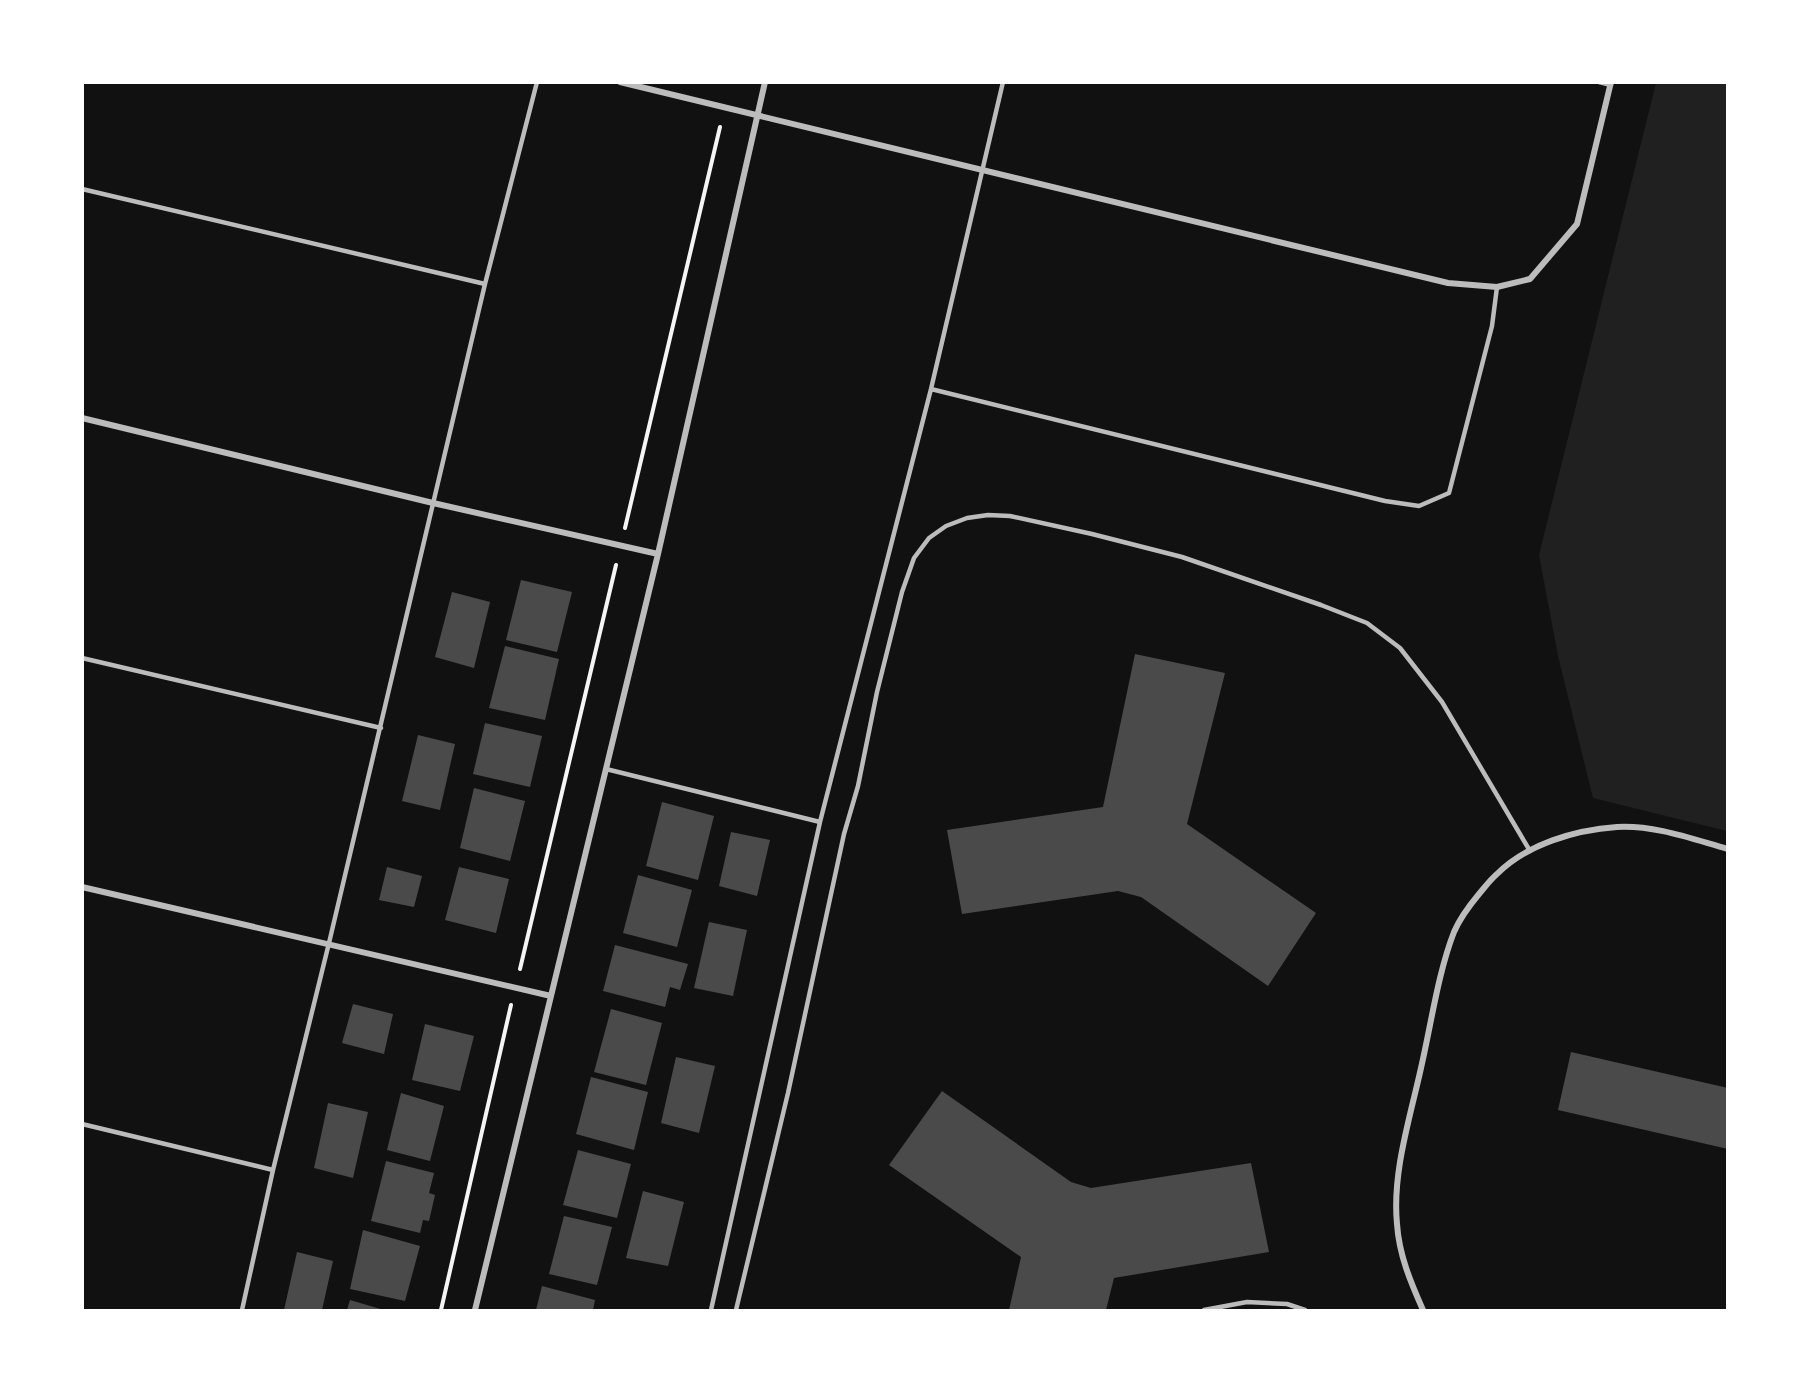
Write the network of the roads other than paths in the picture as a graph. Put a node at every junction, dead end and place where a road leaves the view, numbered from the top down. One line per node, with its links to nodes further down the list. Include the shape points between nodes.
1 (537, 82): 10 (lane)
2 (620, 82): 7 (street)
3 (765, 82): 7 (street)
4 (1003, 82): 8 (lane)
5 (1599, 82): 6 (lane)
6 (1611, 84): 11 (street, via 1577,224 1530,279)
7 (758, 115): 8 (street); 15 (street)
8 (983, 171): 11 (street, via 1448,283); 12 (lane)
9 (82, 189): 10 (lane)
10 (485, 284): 14 (lane)
11 (1497, 287): 12 (lane, via 1492,326 1449,493 1419,506 1385,501)
12 (931, 389): 19 (lane)
13 (82, 418): 14 (street)
14 (433, 503): 15 (street); 17 (lane)
15 (658, 554): 18 (street)
16 (82, 658): 17 (lane)
17 (381, 728): 23 (lane)
18 (606, 769): 19 (lane); 24 (street)
19 (820, 822): 29 (lane)
20 (1728, 849): 21 (street, via 1671,833 1617,827 1562,836)
21 (1530, 851): 30 (lane, via 1442,702 1400,648 1367,623 1182,557 1092,534 1010,516 967,518 946,526 929,538 914,558 902,592); 33 (street, via 1497,873 1467,909 1454,931 1444,965 1397,1192 1397,1225 1410,1280)
22 (82, 887): 23 (street)
23 (329, 943): 24 (street); 26 (lane)
24 (551, 996): 28 (street)
25 (82, 1124): 26 (lane)
26 (273, 1170): 27 (lane)
27 (242, 1311)
28 (475, 1311)
29 (711, 1311)
30 (735, 1311)
31 (1204, 1311): 32 (lane, via 1247,1302 1287,1304)
32 (1305, 1311)
33 (1423, 1311)

